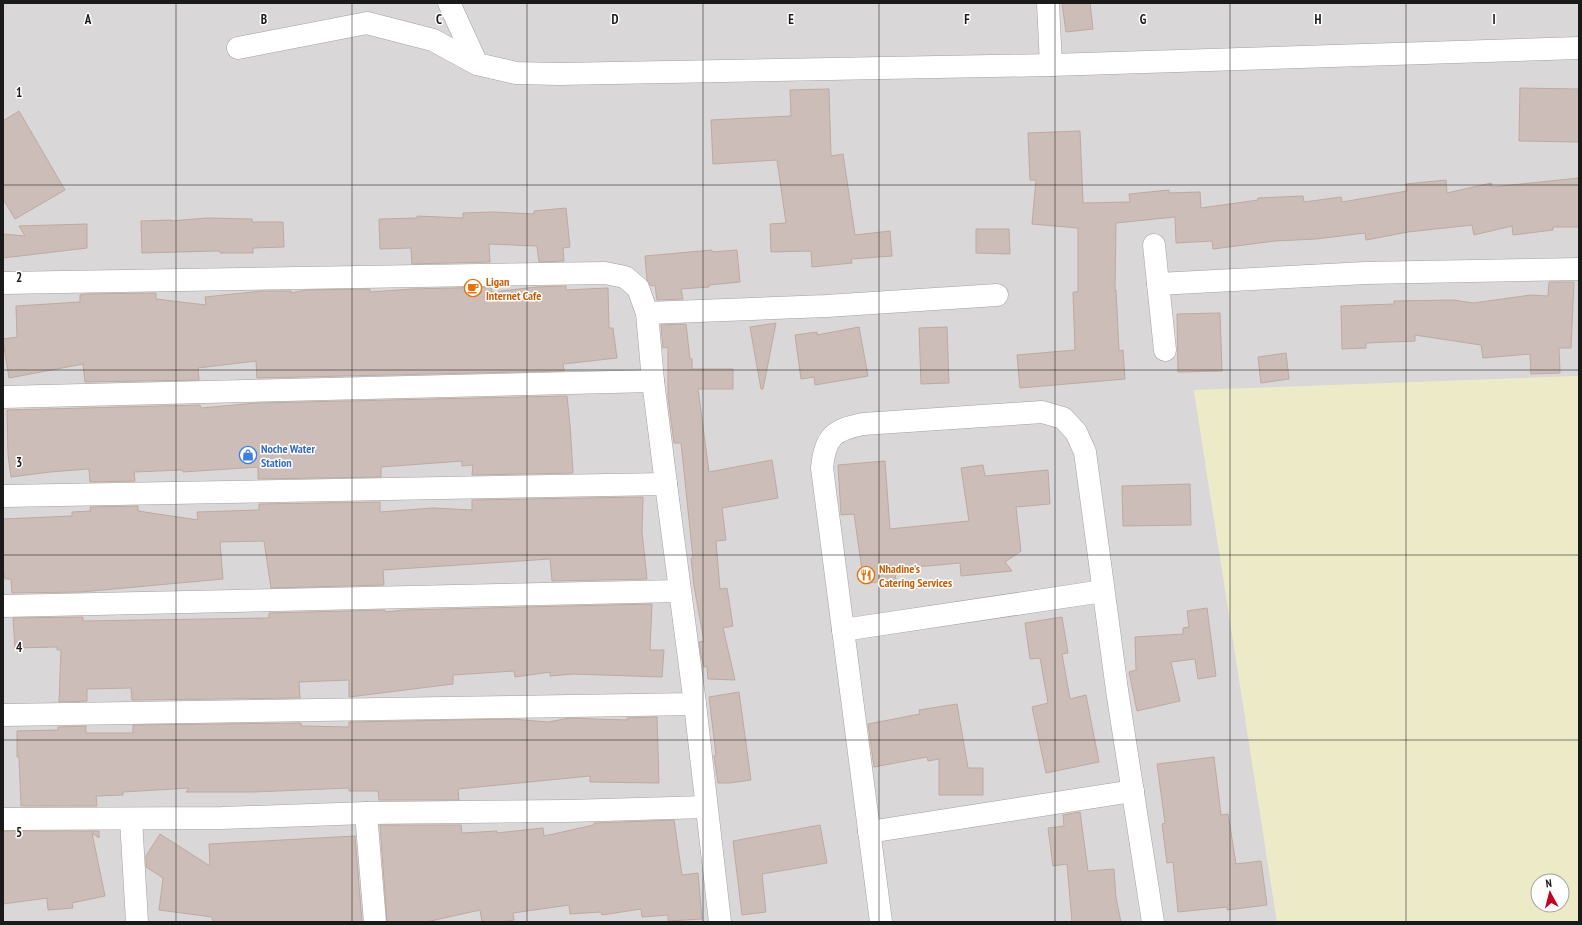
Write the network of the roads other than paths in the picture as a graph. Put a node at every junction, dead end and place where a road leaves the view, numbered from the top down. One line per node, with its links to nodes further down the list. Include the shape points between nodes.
1 (449, 3): 5 (street)
2 (1048, 3): 6 (street)
3 (238, 48): 5 (street, via 367,24 433,40)
4 (1579, 48): 6 (street)
5 (477, 64): 6 (street, via 516,73 558,74)
6 (1051, 65)
7 (1154, 244): 10 (street)
8 (1579, 269): 10 (street, via 1366,273)
9 (3, 283): 12 (street, via 605,273 625,277 638,288)
10 (1158, 284): 13 (street)
11 (997, 295): 12 (street, via 826,306)
12 (647, 313): 14 (street)
13 (1165, 350)
14 (653, 381): 15 (street); 16 (street)
15 (3, 397)
16 (666, 484): 17 (street); 18 (street)
17 (3, 496)
18 (679, 591): 20 (street); 22 (street)
19 (1103, 591): 21 (street); 21 (street, via 1085,452 1076,432 1063,418 1042,412 863,424 845,428 831,437 824,450 822,468); 24 (street)
20 (3, 606)
21 (843, 630): 29 (street)
22 (695, 704): 23 (street); 25 (street)
23 (3, 715)
24 (1133, 791): 29 (street); 34 (street)
25 (706, 807): 26 (street); 32 (street)
26 (366, 813): 28 (street); 31 (street)
27 (3, 819): 28 (street)
28 (131, 819): 30 (street)
29 (870, 832): 33 (street)
30 (136, 922)
31 (375, 922)
32 (720, 922)
33 (881, 922)
34 (1153, 922)

